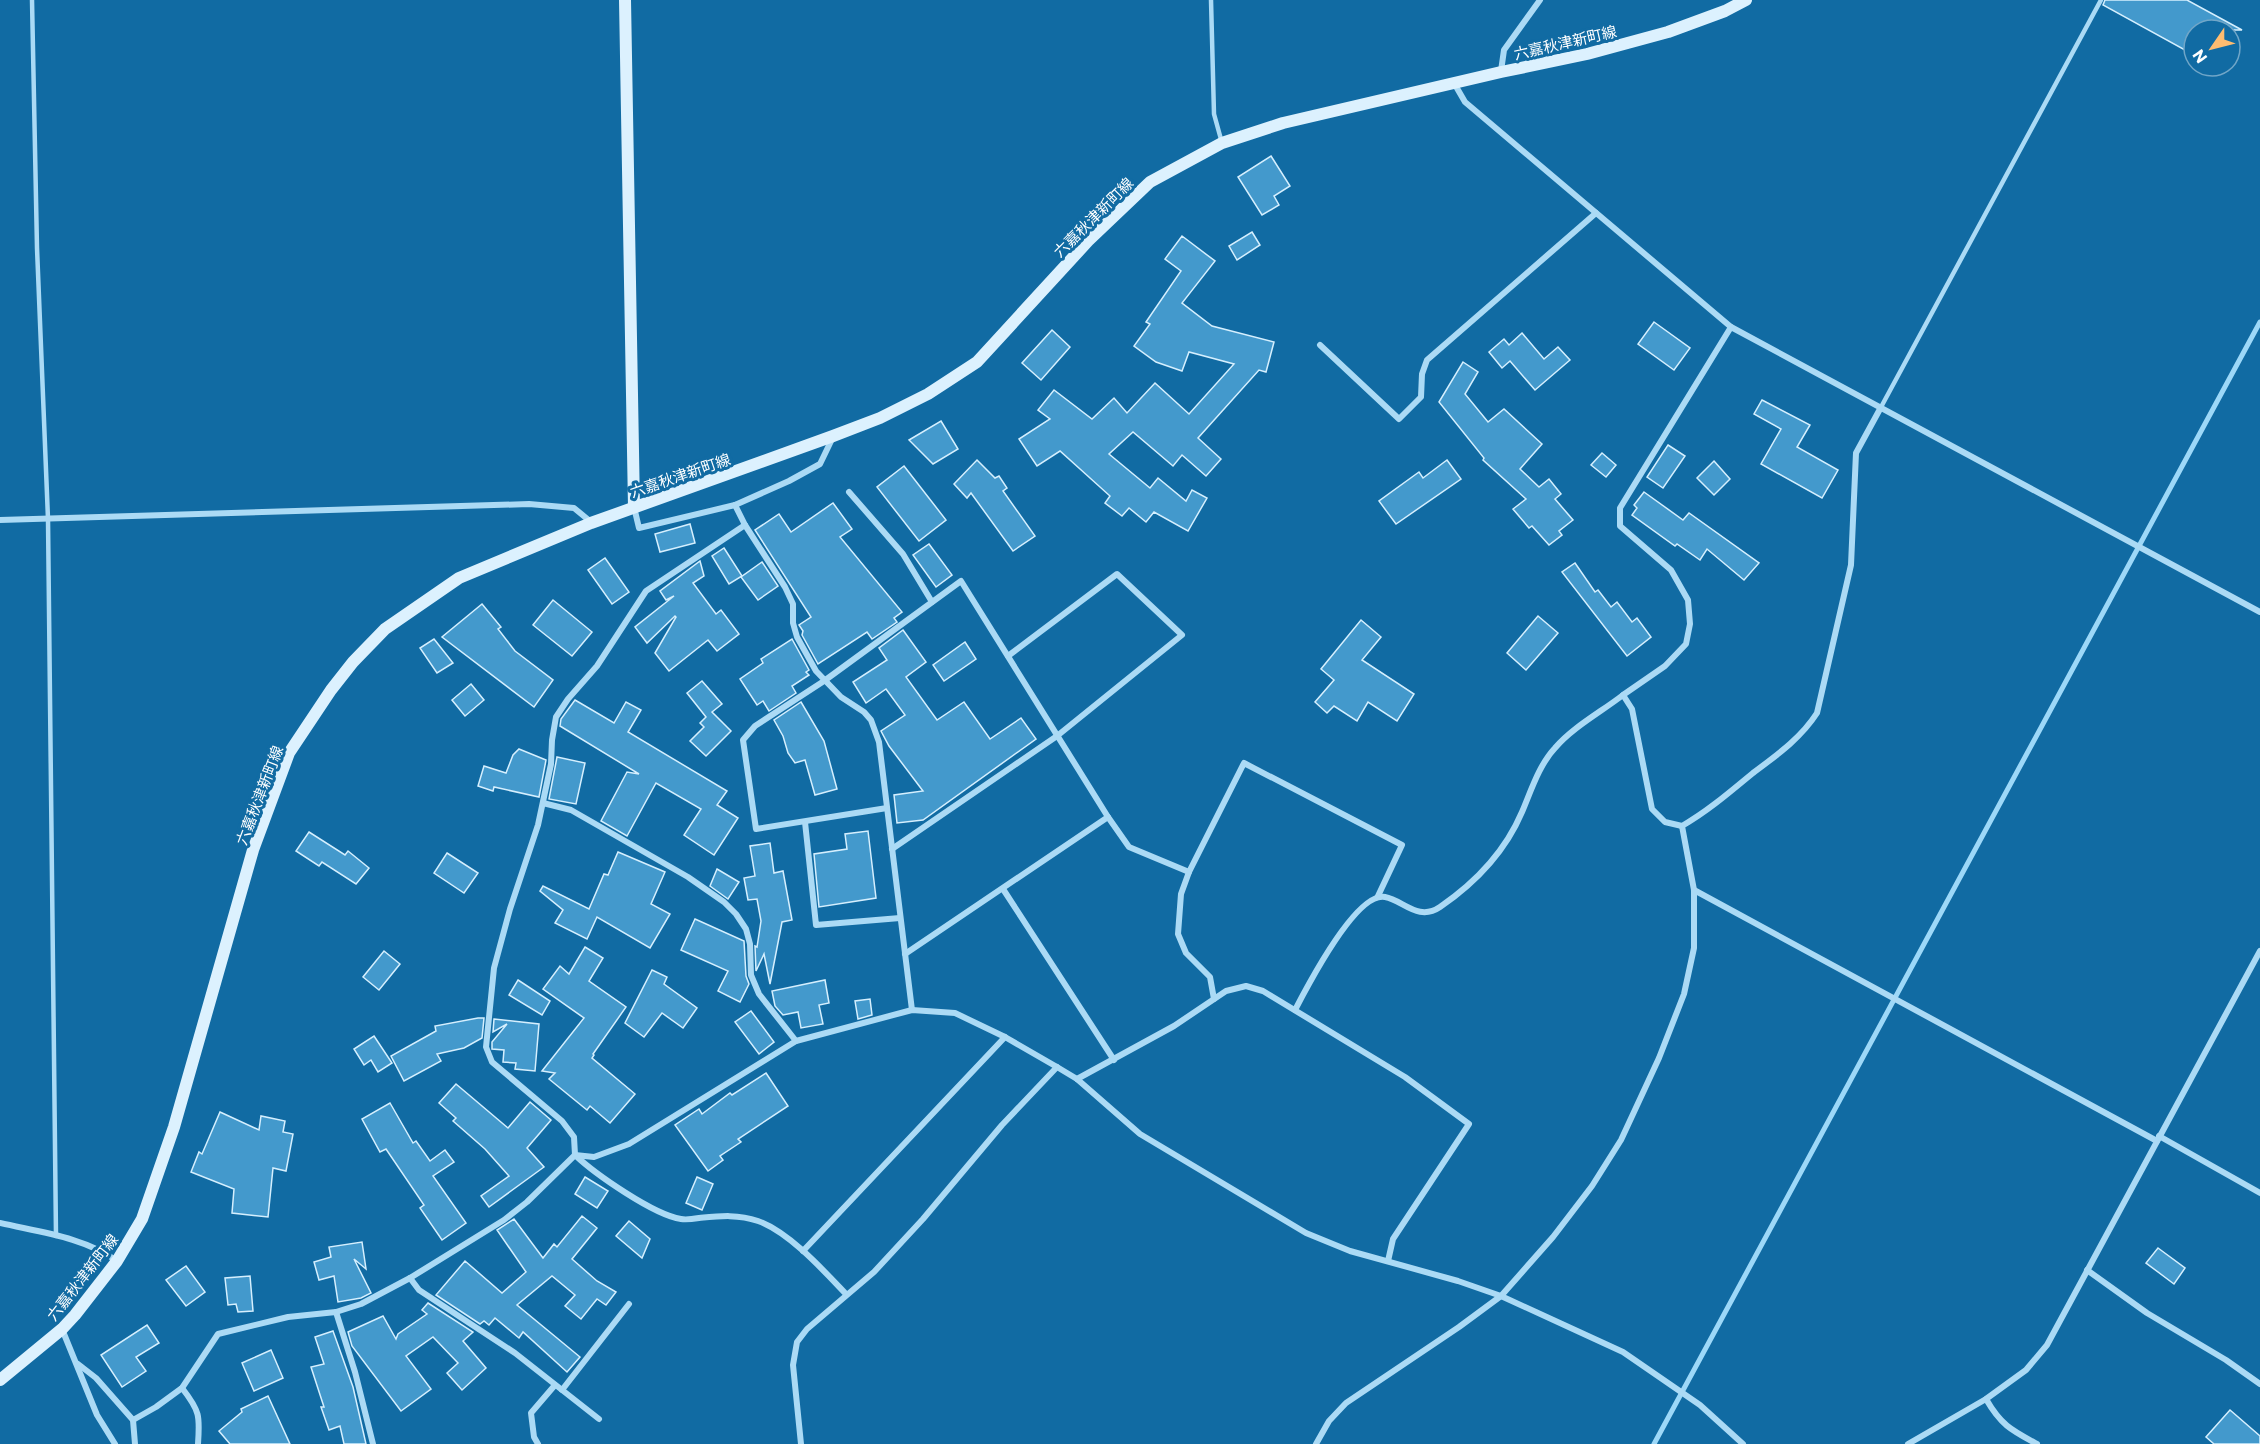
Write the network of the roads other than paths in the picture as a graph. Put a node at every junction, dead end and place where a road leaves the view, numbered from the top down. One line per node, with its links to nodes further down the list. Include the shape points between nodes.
1 (32, 0): 18 (lane)
2 (625, 0): 17 (main road)
3 (1211, 0): 9 (lane, via 1214,114)
4 (1540, 0): 7 (street, via 1504,50)
5 (1746, 0): 7 (main road, 六嘉秋津新町線, via 1668,32)
6 (2101, 0): 13 (lane)
7 (1501, 72): 8 (main road, 六嘉秋津新町線)
8 (1454, 83): 9 (main road, 六嘉秋津新町線, via 1283,123); 10 (street, via 1465,102)
9 (1222, 143): 14 (main road, 六嘉秋津新町線, via 1149,182 1088,241 977,362 928,394)
10 (1596, 213): 11 (street); 12 (street, via 1427,360 1420,397 1399,419)
11 (1731, 327): 13 (street); 26 (street, via 1620,508 1620,526 1671,570 1688,600 1690,624 1686,644 1665,666)
12 (1320, 345)
13 (1880, 409): 23 (street); 32 (street, via 1856,453 1851,565 1817,712 1807,729 1789,745)
14 (833, 436): 16 (street, via 820,464); 17 (main road, 六嘉秋津新町線)
15 (849, 492): 22 (street, via 903,554)
16 (735, 505): 17 (street, via 639,528); 21 (street)
17 (634, 507): 20 (main road, 六嘉秋津新町線)
18 (48, 519): 19 (street); 20 (street, via 529,504 574,508); 53 (lane)
19 (0, 520)
20 (591, 523): 55 (main road, 六嘉秋津新町線, via 459,578 385,629 353,662 289,753 253,850 174,1127 141,1219)
21 (745, 525): 25 (street, via 785,587 793,604 797,637); 28 (street, via 646,591 597,666 556,717)
22 (933, 602): 24 (street, via 961,581); 25 (street)
23 (2260, 612)
24 (1008, 656): 27 (street); 27 (street, via 1117,574 1182,634)
25 (824, 681): 29 (street, via 871,720 879,742); 31 (street, via 754,726 743,740 756,829)
26 (1623, 695): 32 (street, via 1632,709 1652,809 1665,822); 37 (street, via 1554,748 1530,789 1507,842 1486,868 1438,908 1425,913 1388,897)
27 (1058, 736): 30 (street); 33 (street)
28 (543, 803): 45 (street, via 571,810 724,902 746,929 751,975 759,994); 50 (street, via 494,968 486,1047 492,1062 562,1121 574,1137)
29 (886, 808): 31 (street); 33 (street)
30 (1108, 817): 34 (street, via 1129,847); 35 (street)
31 (805, 822): 38 (street, via 816,925)
32 (1682, 826): 36 (street)
33 (892, 849): 38 (street)
34 (1189, 872): 37 (street, via 1244,763 1402,845); 41 (street, via 1181,894 1178,934 1186,954 1210,977)
35 (1003, 889): 40 (street); 46 (street)
36 (1694, 890): 49 (street); 60 (street, via 1694,948 1683,994 1621,1140 1573,1211)
37 (1378, 897): 43 (street, via 1360,910 1329,947)
38 (900, 918): 40 (street)
39 (2260, 951): 49 (street)
40 (905, 954): 42 (street)
41 (1214, 999): 43 (street, via 1246,986 1263,990); 46 (street)
42 (912, 1010): 44 (street, via 956,1013); 45 (street)
43 (1294, 1010): 56 (street, via 1405,1077 1469,1124 1393,1239)
44 (1005, 1036): 47 (street); 54 (street)
45 (796, 1041): 50 (street, via 628,1144 594,1157)
46 (1114, 1060): 48 (street)
47 (1057, 1067): 48 (street); 59 (street, via 916,1227 874,1272)
48 (1077, 1079): 56 (street, via 1140,1134 1306,1233)
49 (2158, 1139): 51 (street); 57 (street)
50 (574, 1155): 54 (street, via 594,1172 665,1215 682,1220 734,1215 760,1221); 58 (street, via 504,1220)
51 (2260, 1193)
52 (0, 1223): 53 (street)
53 (56, 1236): 55 (street, via 100,1249)
54 (803, 1251): 59 (street)
55 (117, 1261): 63 (main road, 六嘉秋津新町線)
56 (1388, 1261): 60 (street)
57 (2087, 1270): 66 (street); 70 (street, via 2047,1345 2026,1370)
58 (410, 1278): 62 (street, via 361,1304); 67 (street, via 420,1290 515,1353)
59 (846, 1294): 78 (street, via 797,1342 793,1365)
60 (1501, 1296): 79 (street, via 1346,1403 1329,1420); 80 (street, via 1623,1352 1700,1405)
61 (629, 1304): 69 (street)
62 (336, 1312): 68 (street, via 288,1317 218,1334); 76 (street)
63 (62, 1329): 64 (street); 65 (main road, 六嘉秋津新町線)
64 (78, 1364): 71 (street); 73 (street, via 97,1416)
65 (0, 1380)
66 (2260, 1384)
67 (555, 1385): 69 (street); 77 (street, via 531,1413)
68 (182, 1388): 71 (street); 75 (street, via 200,1417)
69 (562, 1390): 72 (street)
70 (1986, 1399): 81 (street); 82 (street, via 2008,1428)
71 (133, 1419): 74 (street)
72 (599, 1419)
73 (115, 1444)
74 (135, 1444)
75 (198, 1444)
76 (373, 1444)
77 (538, 1444)
78 (801, 1444)
79 (1316, 1444)
80 (1743, 1444)
81 (1908, 1444)
82 (2037, 1444)

